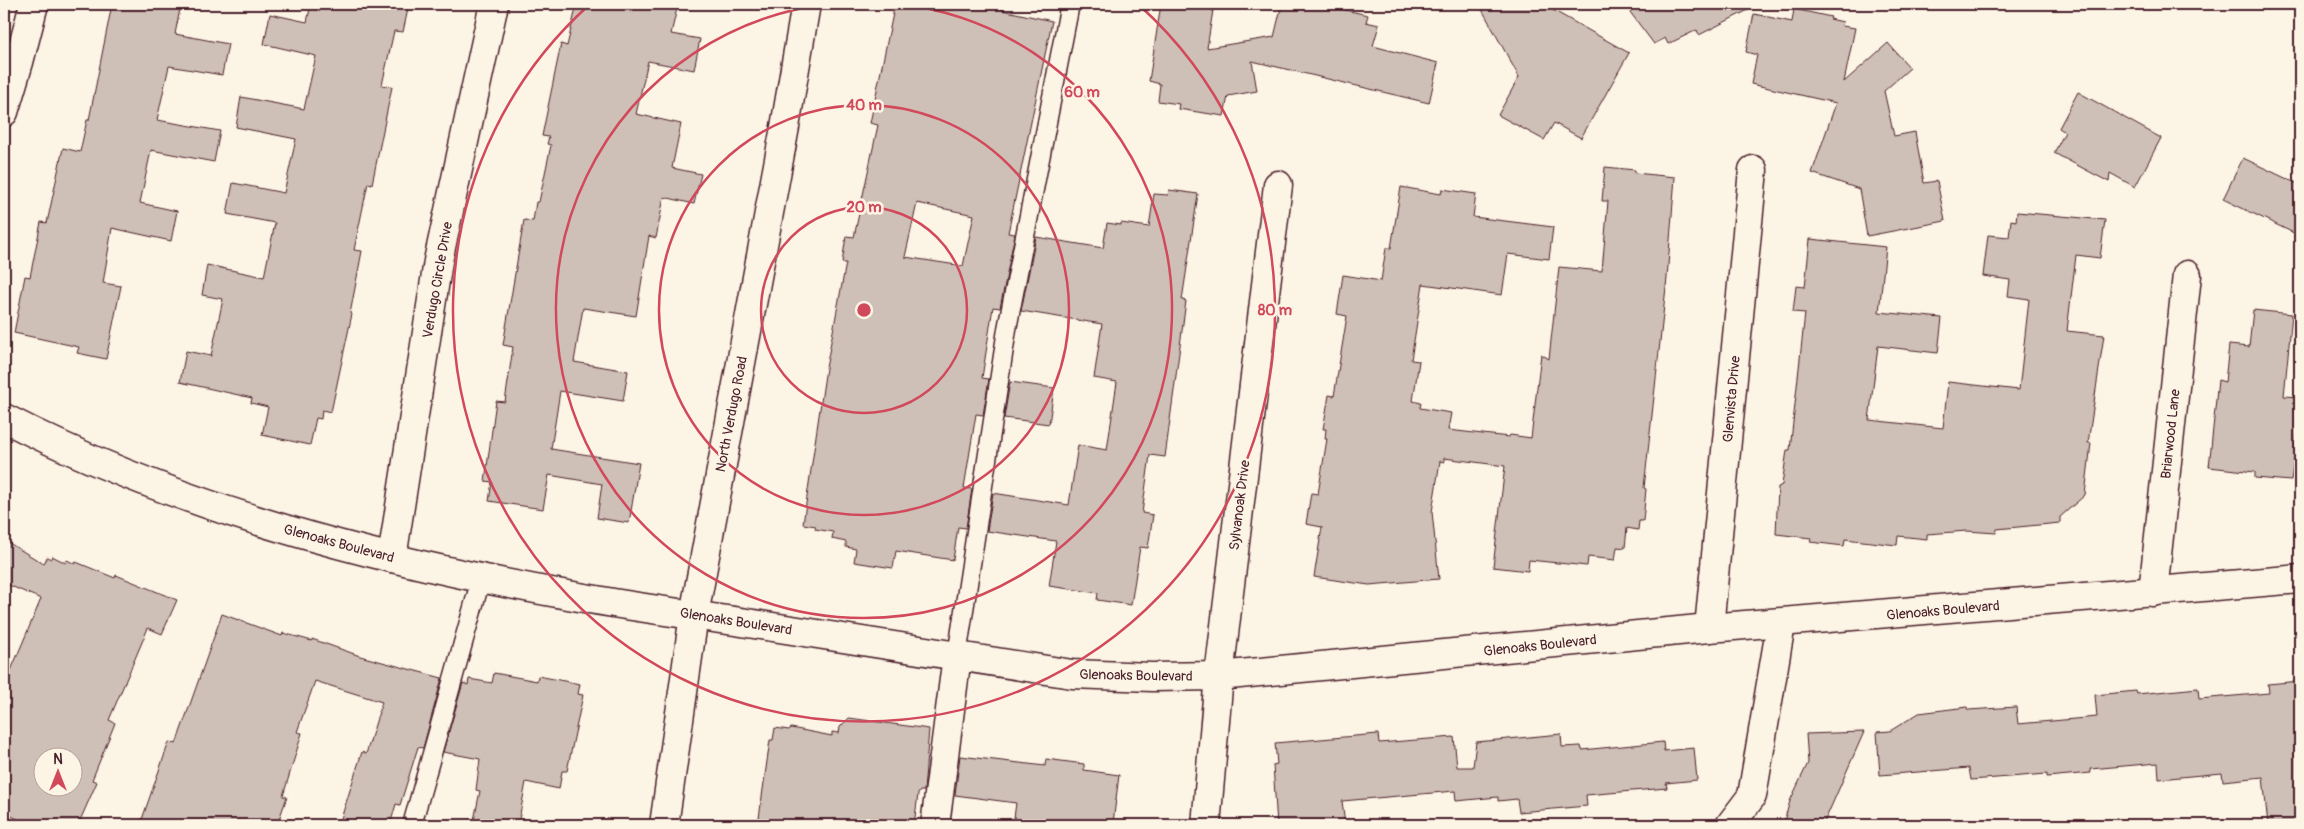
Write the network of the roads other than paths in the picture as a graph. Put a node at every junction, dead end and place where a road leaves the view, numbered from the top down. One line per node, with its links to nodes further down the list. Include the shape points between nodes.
1 (34, 4): 5 (street)
2 (494, 4): 10 (street, Verdugo Circle Drive, via 438,262)
3 (806, 4): 14 (street, North Verdugo Road)
4 (1070, 4): 17 (lane, via 1008,329)
5 (4, 112)
6 (1753, 170): 16 (street, Glenvista Drive)
7 (1278, 184): 18 (street, Sylvanoak Drive)
8 (2187, 275): 13 (street, Briarwood Lane)
9 (4, 418): 10 (street, Glenoaks Boulevard, via 150,484 266,523)
10 (392, 558): 11 (street, Glenoaks Boulevard)
11 (482, 579): 14 (street, Glenoaks Boulevard); 19 (lane)
12 (2300, 579): 13 (street, Glenoaks Boulevard)
13 (2153, 592): 15 (street, Glenoaks Boulevard)
14 (694, 615): 17 (street, Glenoaks Boulevard); 20 (street, North Verdugo Road)
15 (1781, 624): 16 (street, Glenoaks Boulevard); 23 (street, via 1752,796)
16 (1709, 628): 18 (street, Glenoaks Boulevard)
17 (957, 656): 18 (street, Glenoaks Boulevard, via 1072,674); 21 (street)
18 (1219, 676): 22 (street, Sylvanoak Drive)
19 (412, 825)
20 (664, 825)
21 (936, 825)
22 (1206, 825)
23 (1730, 825)

